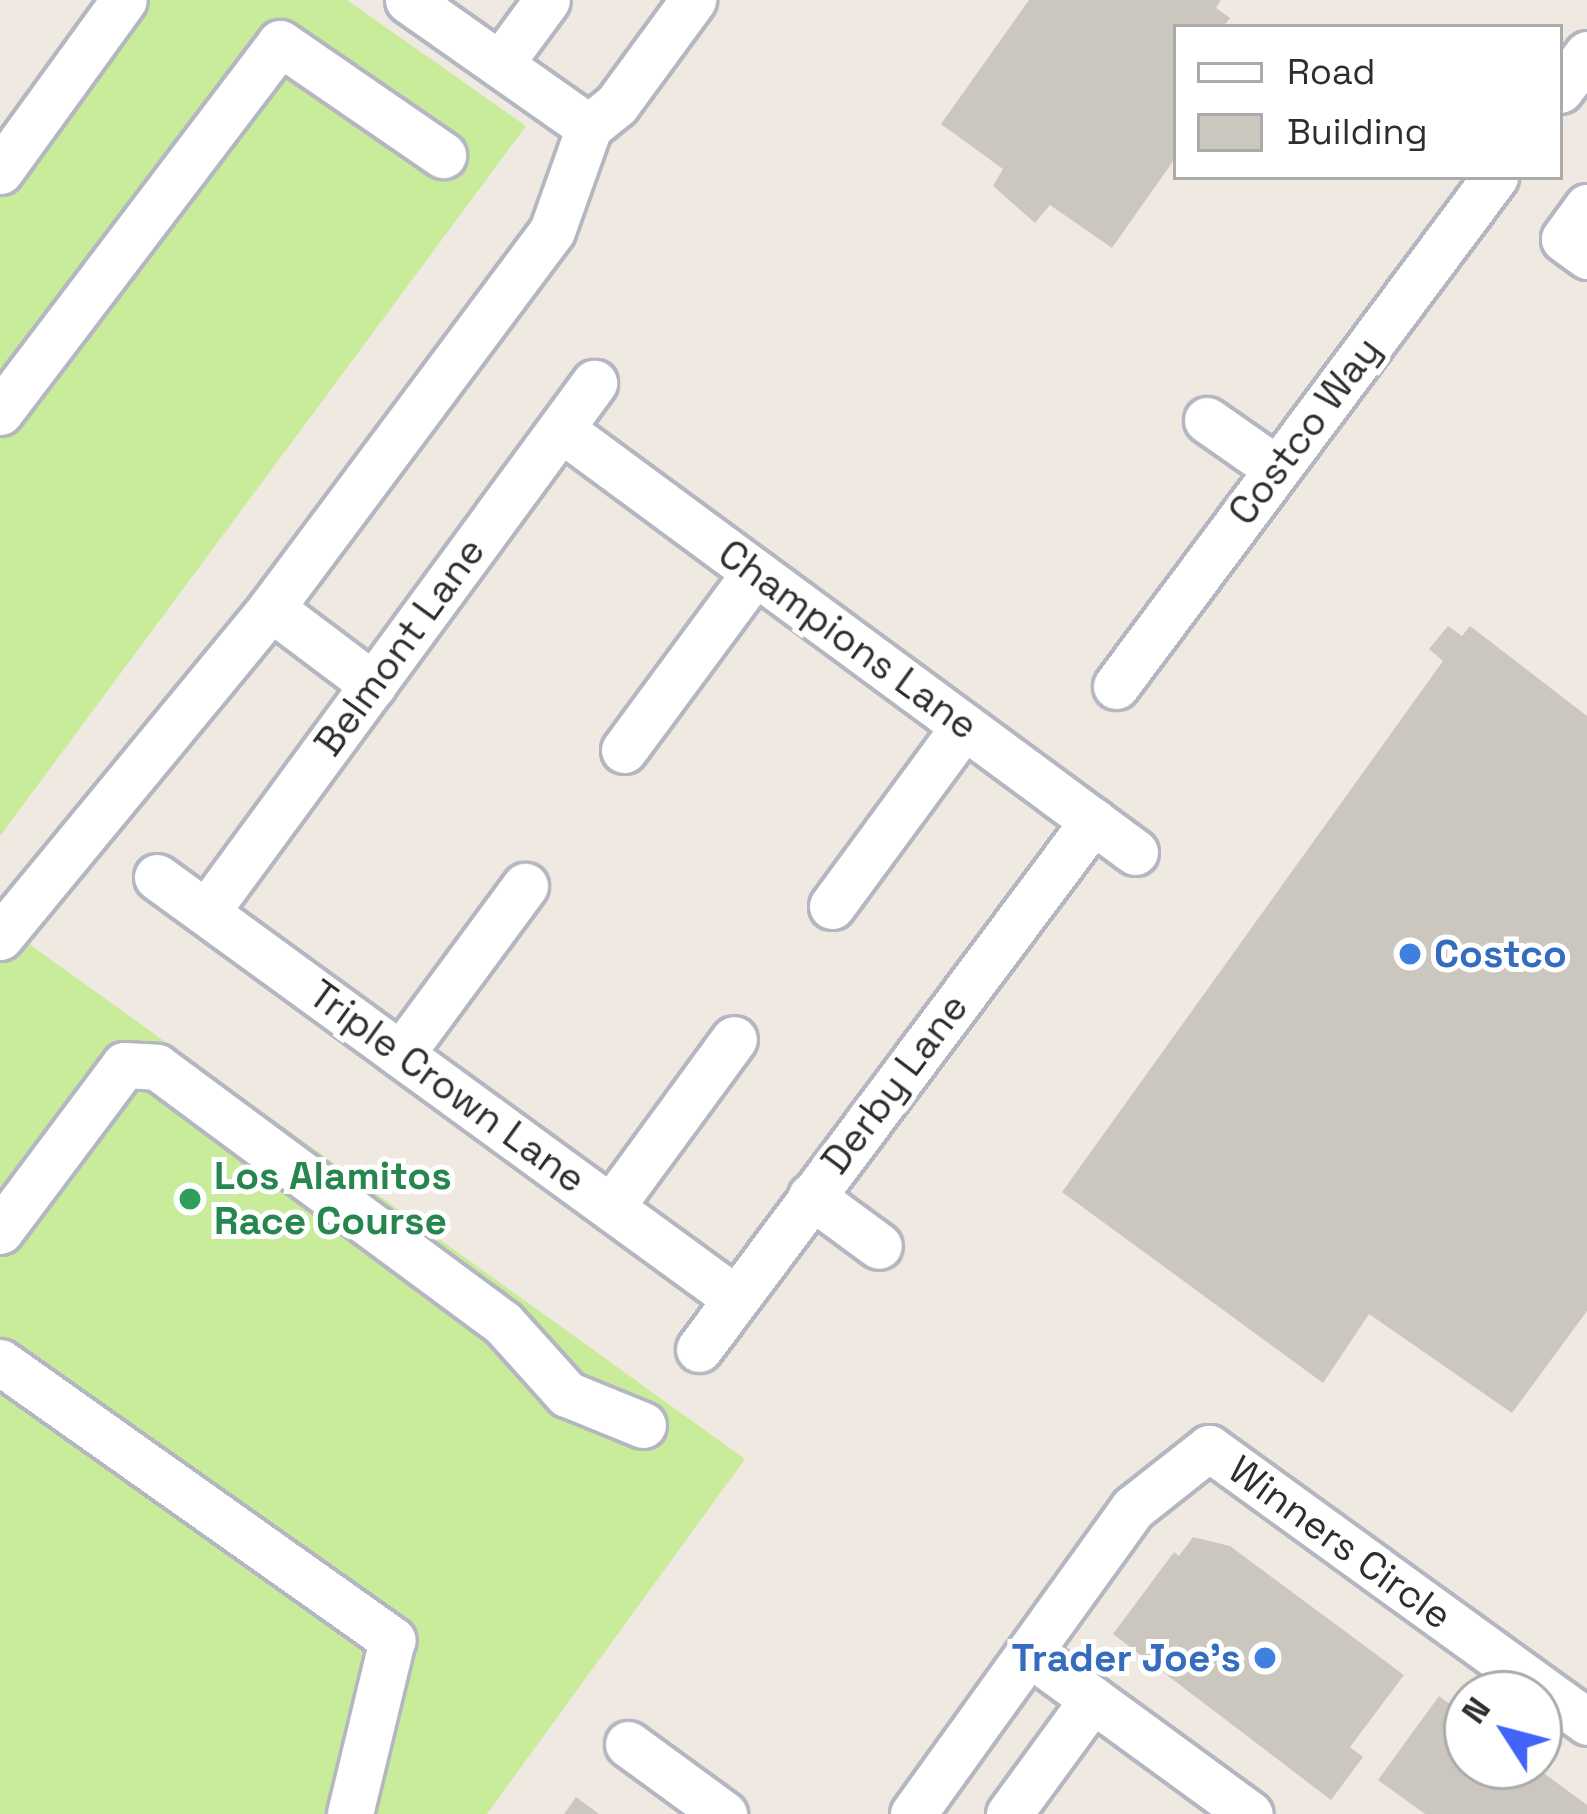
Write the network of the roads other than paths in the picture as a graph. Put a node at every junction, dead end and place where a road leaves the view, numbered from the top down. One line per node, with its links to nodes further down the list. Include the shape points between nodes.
1 (124, 0): 10 (street)
2 (548, 0): 6 (street)
3 (693, 0): 8 (street, via 617,104)
4 (424, 5): 6 (street)
5 (1587, 54): 7 (street)
6 (500, 64): 8 (street)
7 (1563, 86)
8 (589, 127): 18 (street, via 552,231)
9 (442, 155): 13 (street, via 280,43)
10 (0, 171)
11 (1493, 180): 16 (street, Costco Way)
12 (594, 383): 15 (street, Belmont Lane)
13 (0, 412)
14 (1207, 420): 16 (street)
15 (561, 429): 17 (street, Champions Lane); 19 (street, Belmont Lane)
16 (1277, 469): 20 (street, Costco Way)
17 (755, 572): 21 (street, Champions Lane); 22 (street)
18 (271, 608): 19 (street); 29 (street)
19 (373, 685): 28 (street, Belmont Lane)
20 (1116, 686)
21 (964, 726): 23 (street, Champions Lane); 27 (street)
22 (625, 750)
23 (1093, 821): 24 (street, Champions Lane); 32 (street, Derby Lane)
24 (1135, 852)
25 (157, 877): 28 (street, Triple Crown Lane)
26 (525, 886): 31 (street)
27 (832, 906)
28 (207, 911): 31 (street, Triple Crown Lane)
29 (0, 937)
30 (734, 1039): 33 (street)
31 (401, 1054): 33 (street, Triple Crown Lane)
32 (812, 1196): 35 (street); 36 (street, Derby Lane)
33 (611, 1207): 36 (street, Triple Crown Lane)
34 (0, 1231): 39 (street, via 124,1065 157,1067 503,1323 567,1394)
35 (879, 1246)
36 (735, 1298): 37 (street, Derby Lane)
37 (699, 1349)
38 (0, 1362): 44 (street, via 392,1640)
39 (643, 1425)
40 (1029, 1653): 41 (street); 42 (street, Winners Circle, via 1133,1508 1208,1448); 46 (street)
41 (1093, 1699): 47 (street); 48 (street)
42 (1587, 1722)
43 (628, 1744): 45 (street)
44 (350, 1814)
45 (724, 1814)
46 (913, 1814)
47 (1009, 1814)
48 (1250, 1814)

